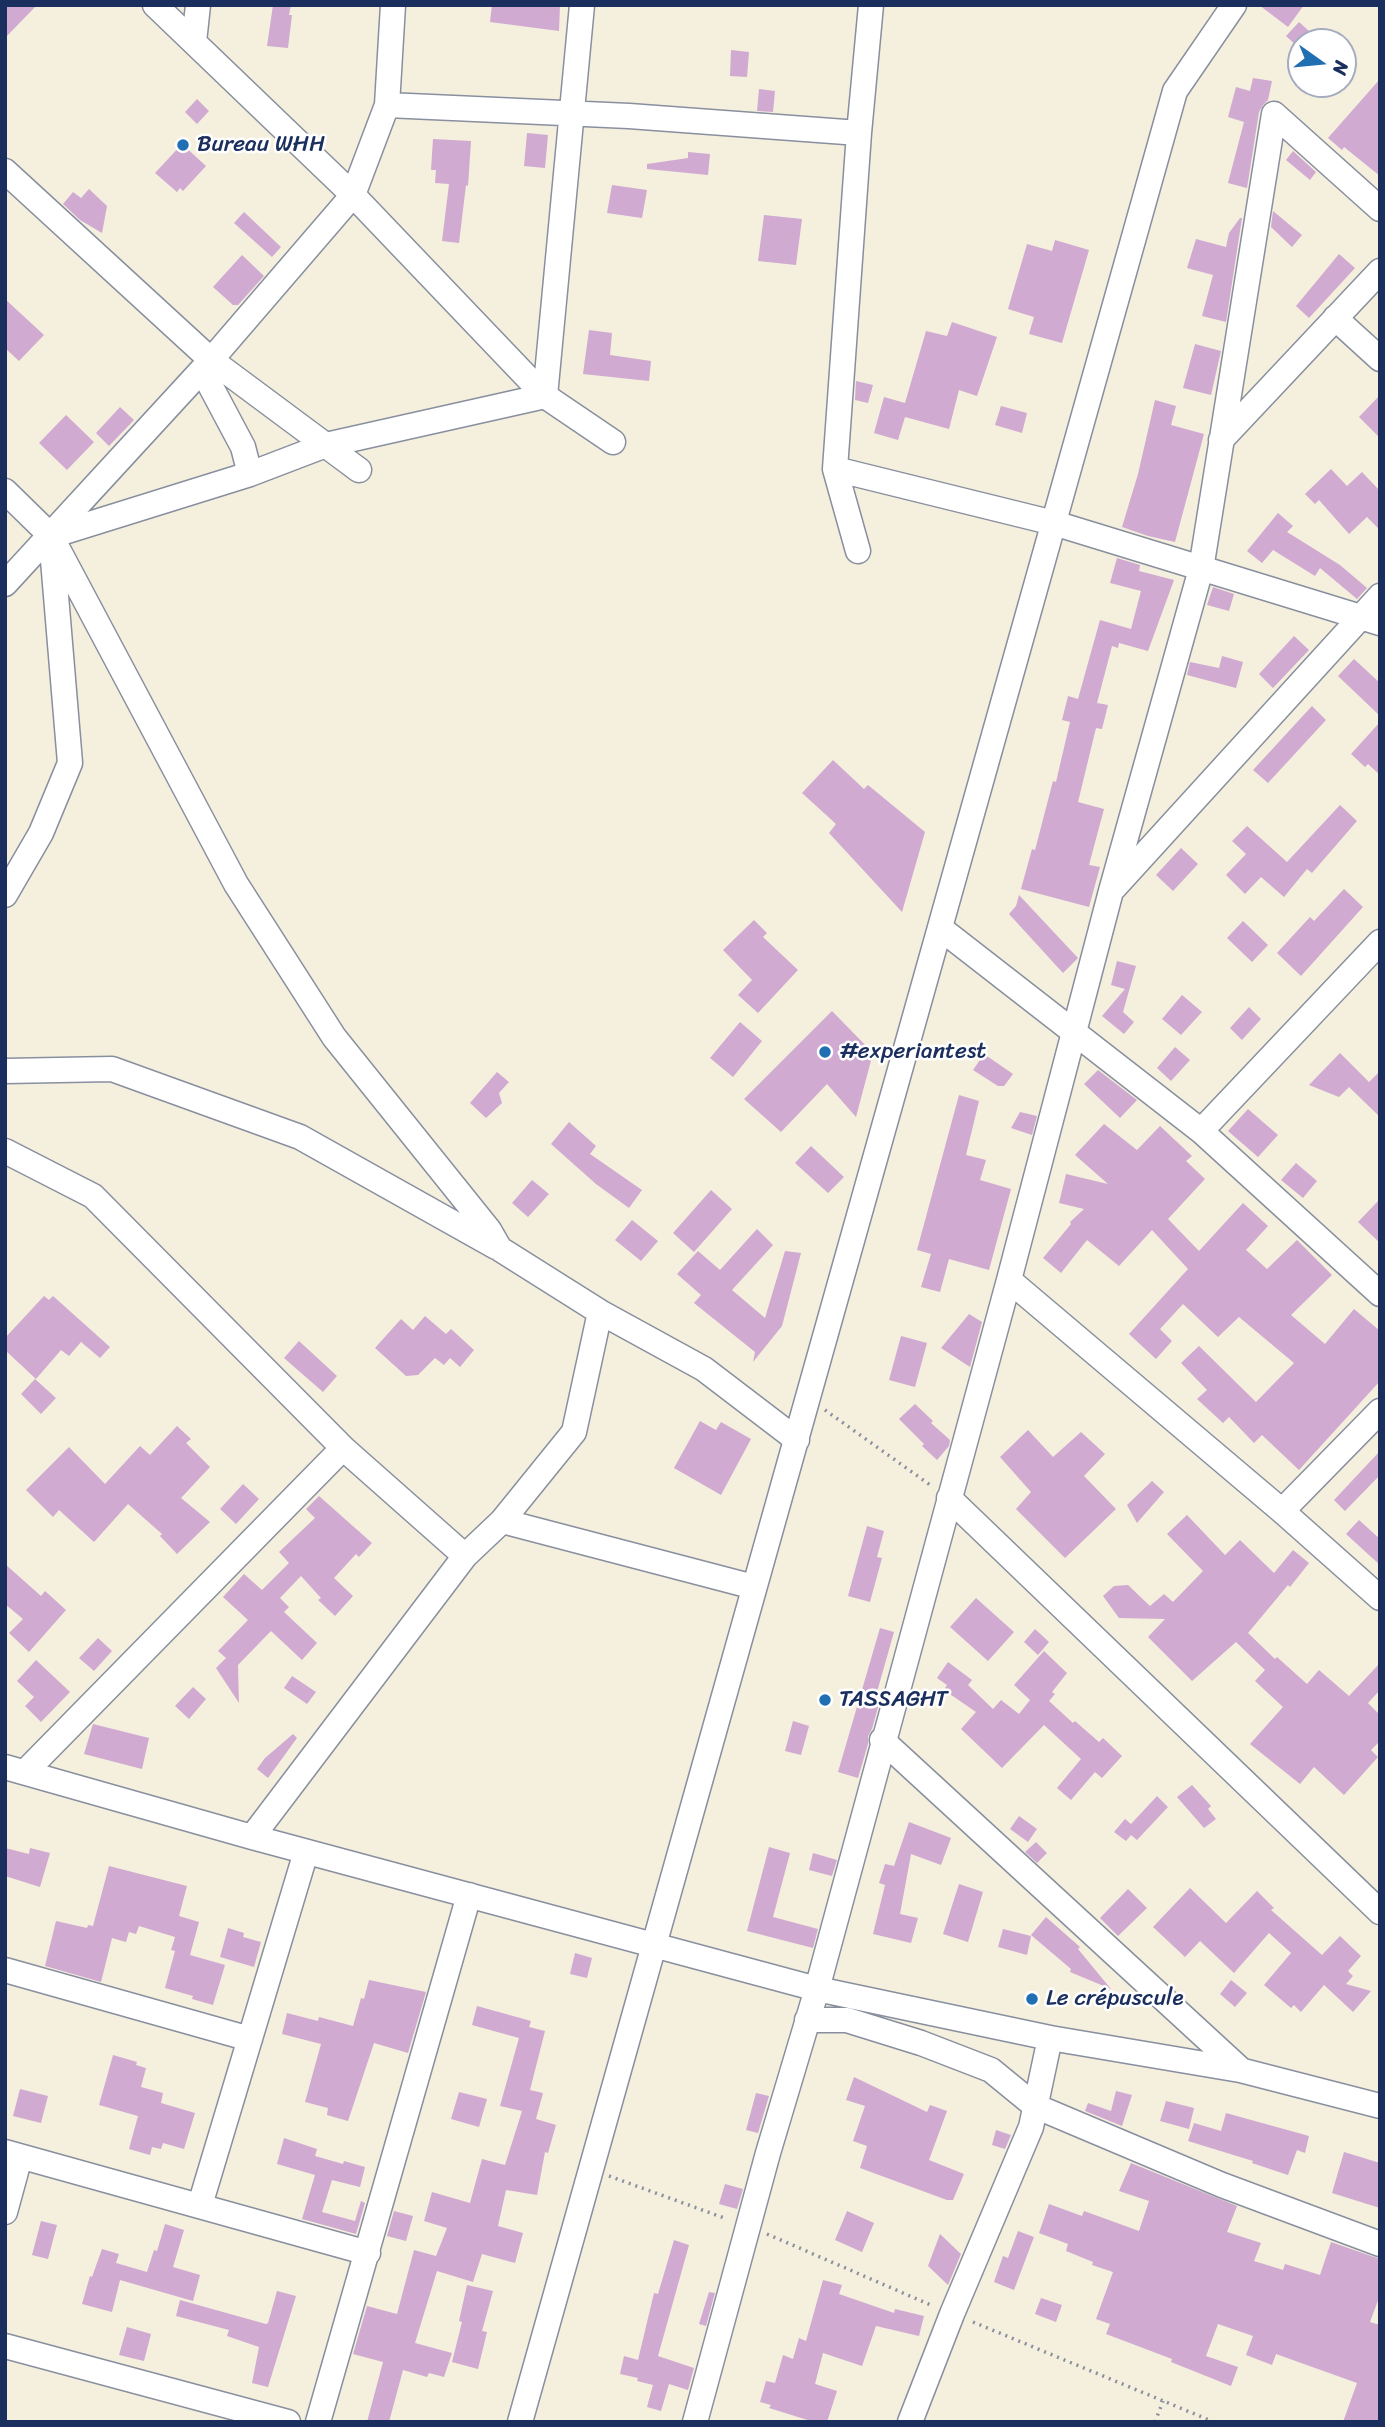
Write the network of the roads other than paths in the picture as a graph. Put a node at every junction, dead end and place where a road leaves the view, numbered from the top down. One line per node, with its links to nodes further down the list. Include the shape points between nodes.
1 (155, 5): 7 (street)
2 (198, 5): 7 (street)
3 (393, 5): 8 (street)
4 (582, 5): 9 (street)
5 (871, 5): 10 (street)
6 (1234, 5): 26 (street, via 1175,91)
7 (194, 42): 12 (street)
8 (387, 105): 9 (street); 12 (street)
9 (570, 113): 10 (street); 18 (street)
10 (859, 133): 22 (street)
11 (5, 171): 17 (street)
12 (353, 195): 17 (street); 18 (street)
13 (1380, 209): 19 (street, via 1274,114)
14 (1380, 271): 15 (street)
15 (1335, 318): 16 (street); 19 (street)
16 (1380, 359)
17 (207, 365): 21 (street); 24 (street); 27 (street)
18 (545, 396): 20 (street); 21 (street)
19 (1221, 440): 29 (street)
20 (613, 442)
21 (326, 445): 23 (street); 24 (street)
22 (835, 469): 26 (street); 28 (street)
23 (359, 470)
24 (250, 474): 27 (street)
25 (5, 491): 27 (street)
26 (1054, 523): 29 (street); 35 (street)
27 (51, 536): 30 (street); 34 (street, via 70,763 41,833); 41 (street, via 236,884 334,1037)
28 (858, 551)
29 (1201, 569): 32 (street); 33 (street)
30 (5, 584)
31 (1380, 596): 32 (street)
32 (1370, 620): 33 (street)
33 (1111, 891): 37 (street)
34 (5, 895)
35 (940, 928): 37 (street); 46 (street)
36 (1379, 944): 39 (street)
37 (1074, 1032): 39 (street); 42 (street)
38 (5, 1071): 41 (street, via 112,1069 300,1137)
39 (1200, 1131): 43 (street)
40 (5, 1151): 47 (street, via 93,1196)
41 (500, 1249): 44 (street)
42 (1009, 1280): 48 (street); 49 (street)
43 (1380, 1294)
44 (600, 1312): 46 (street, via 704,1369); 50 (street, via 574,1432)
45 (1380, 1411): 49 (street)
46 (797, 1440): 52 (street)
47 (343, 1448): 51 (street); 55 (street)
48 (949, 1498): 54 (street); 59 (street)
49 (1282, 1511): 53 (street)
50 (502, 1521): 51 (street); 52 (street)
51 (465, 1556): 56 (street)
52 (754, 1587): 60 (street)
53 (1380, 1598)
54 (882, 1740): 62 (street); 66 (street)
55 (15, 1770): 56 (street)
56 (252, 1837): 57 (street)
57 (306, 1852): 58 (street); 65 (street)
58 (469, 1895): 60 (street); 73 (street)
59 (1380, 1912)
60 (654, 1944): 62 (street); 77 (street)
61 (5, 1970): 65 (street)
62 (817, 1989): 63 (street); 64 (street)
63 (807, 2020): 67 (street, via 847,2020 921,2043 991,2070); 78 (street)
64 (1050, 2038): 66 (street); 67 (street)
65 (250, 2039): 70 (street)
66 (1240, 2070): 68 (street)
67 (1035, 2106): 72 (street, via 1222,2185); 79 (street, via 1031,2127)
68 (1380, 2106)
69 (13, 2154): 70 (street); 71 (street)
70 (200, 2205): 73 (street)
71 (5, 2212)
72 (1380, 2244)
73 (368, 2253): 76 (street)
74 (5, 2346): 75 (street)
75 (288, 2422)
76 (318, 2422)
77 (520, 2422)
78 (695, 2422)
79 (910, 2422)

